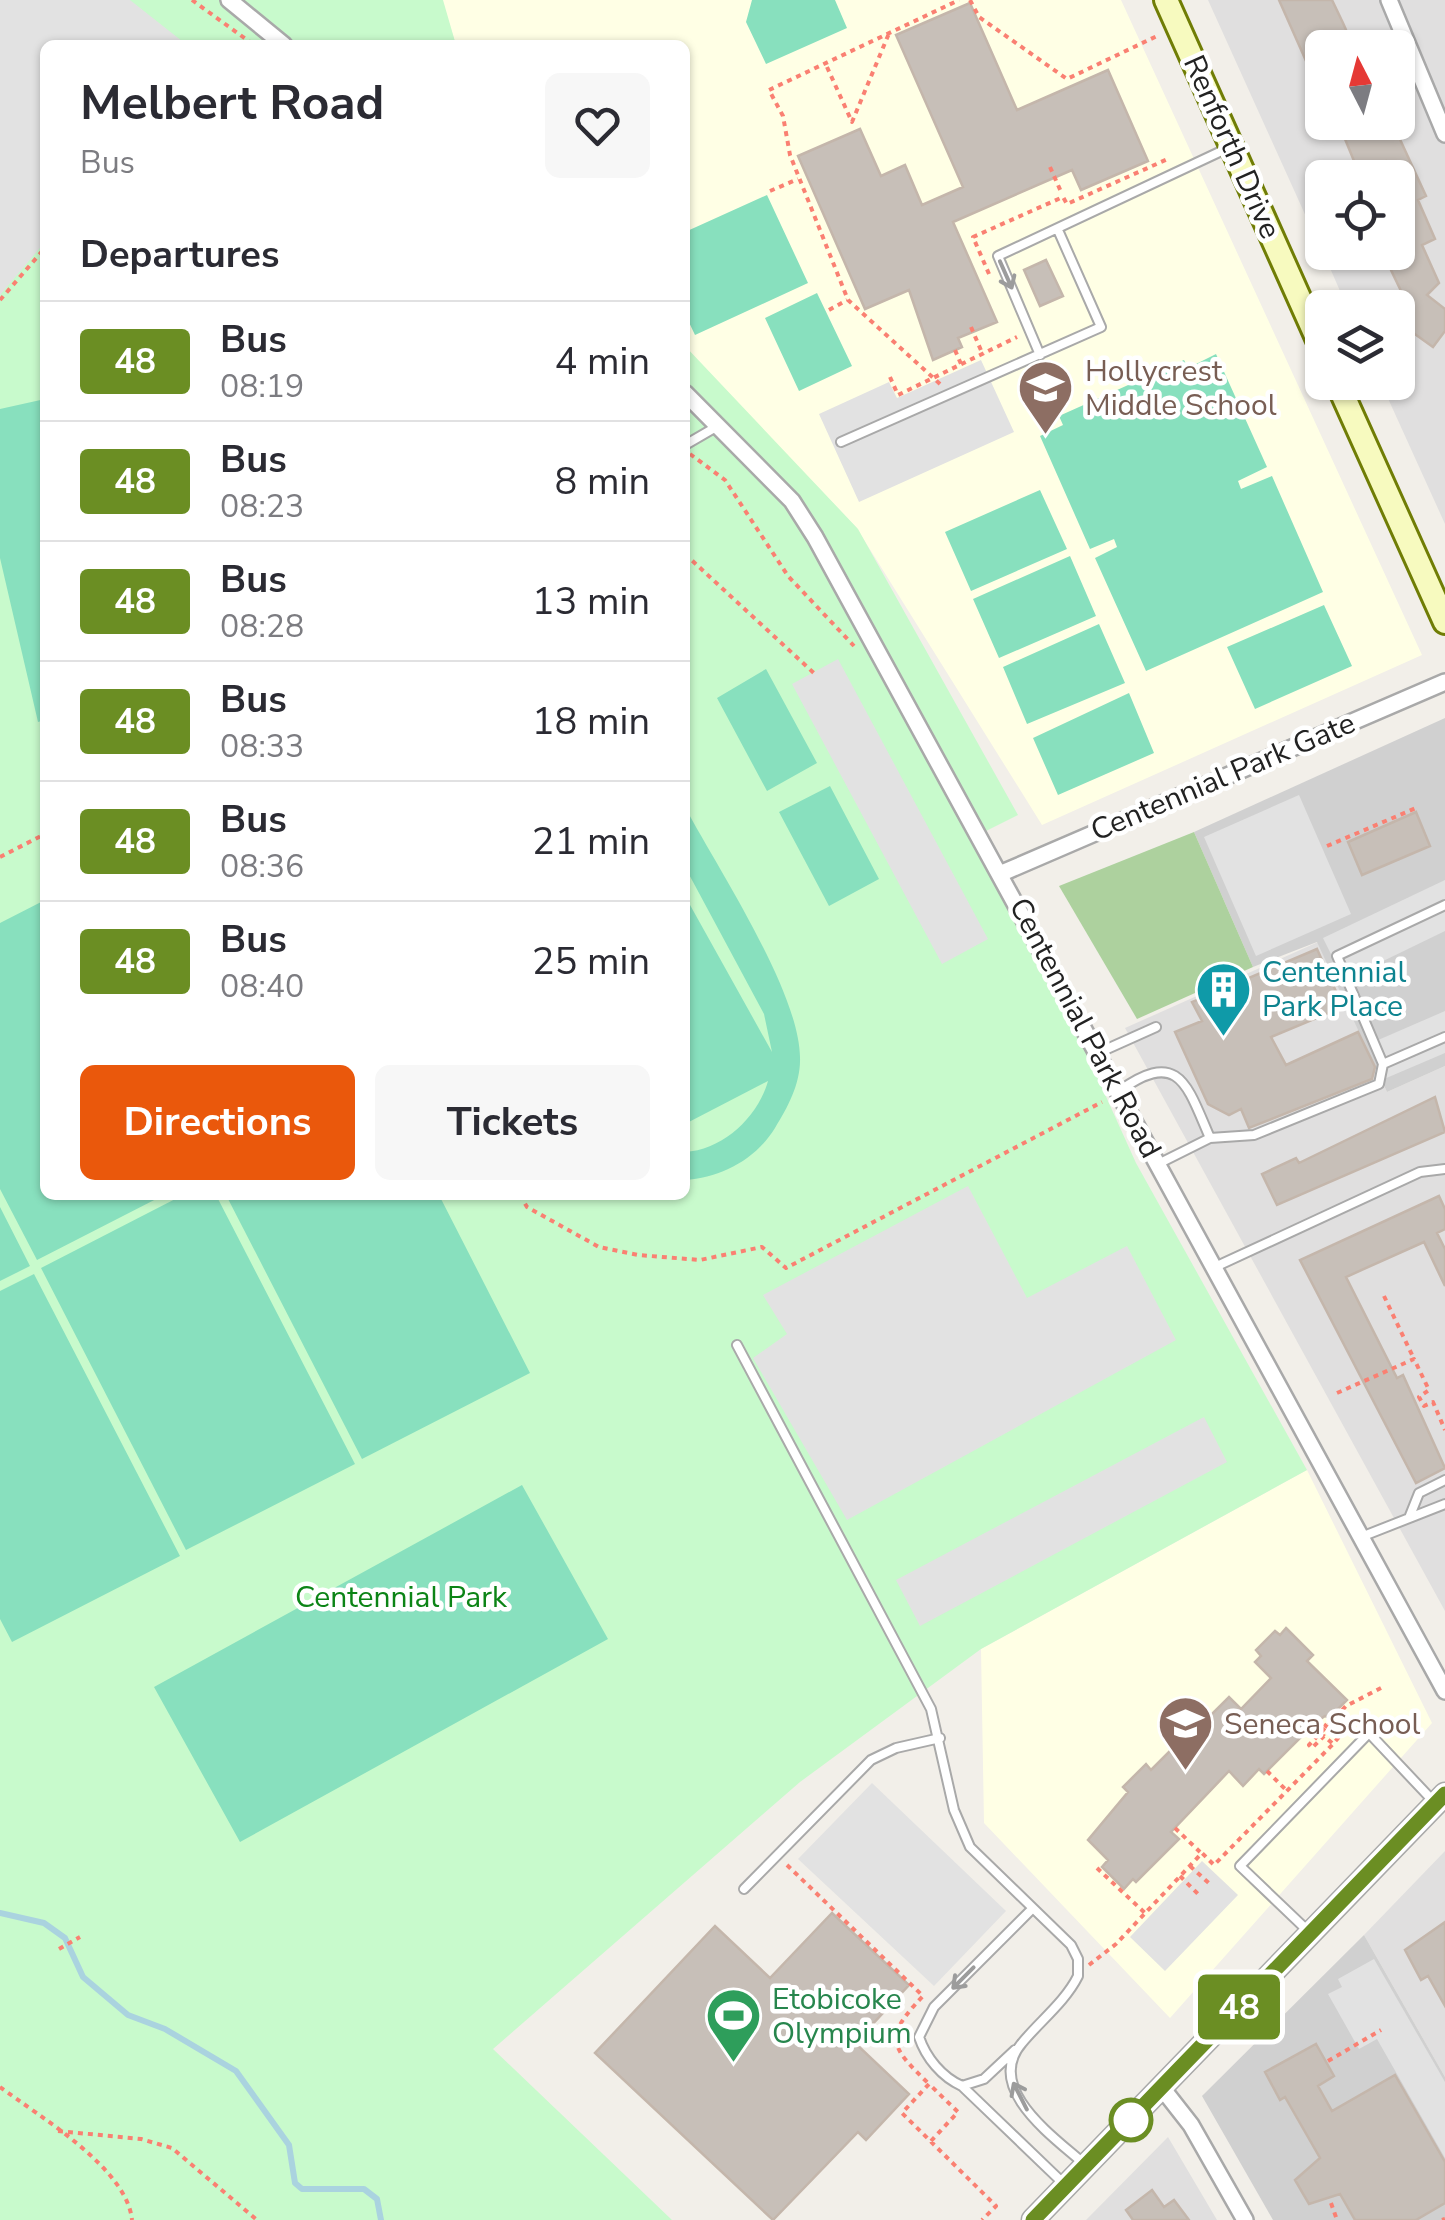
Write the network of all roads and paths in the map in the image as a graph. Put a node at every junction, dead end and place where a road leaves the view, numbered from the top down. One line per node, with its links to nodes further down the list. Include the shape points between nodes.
1 (192, 0): 9 (path)
2 (229, 0): 10 (street)
3 (958, 0): 7 (path)
4 (970, 0): 8 (path, via 979,18 1067,79)
5 (1166, 0): 13 (main road, Renforth Drive)
6 (1389, 0): 12 (street)
7 (890, 31): 11 (path); 11 (path, via 852,122)
8 (1157, 36)
9 (247, 40)
10 (278, 40)
11 (826, 65): 16 (path, via 769,90 784,116)
12 (1445, 134)
13 (1232, 146): 19 (lane); 25 (main road, Renforth Drive)
14 (1174, 157): 18 (path, via 1067,204)
15 (1050, 167): 18 (path)
16 (800, 178): 17 (path); 22 (path)
17 (770, 192)
18 (1063, 196): 21 (path, via 973,237)
19 (1058, 230): 29 (lane, via 1100,327); 29 (lane, one-way to 29, via 998,256)
20 (40, 254): 23 (path)
21 (996, 288)
22 (848, 299): 24 (path); 33 (path)
23 (0, 300)
24 (830, 310)
25 (1305, 311)
26 (1011, 322): 30 (path, via 1018,340)
27 (971, 327): 30 (path)
28 (955, 350): 31 (path)
29 (1040, 354): 34 (lane)
30 (984, 356): 31 (path)
31 (962, 366): 33 (path)
32 (890, 377): 33 (path, via 898,395)
33 (934, 378): 34 (path)
34 (951, 394): 38 (lane)
35 (690, 398): 37 (street, Centennial Park Road)
36 (1346, 400): 42 (main road)
37 (716, 427): 39 (lane); 50 (street, Centennial Park Road, via 792,501)
38 (841, 442)
39 (690, 444)
40 (690, 451): 43 (path, via 725,480 788,576)
41 (690, 559): 44 (path)
42 (1445, 622)
43 (859, 652)
44 (816, 675)
45 (1445, 682): 50 (street, Centennial Park Gate)
46 (1416, 808): 48 (path)
47 (40, 836): 49 (path)
48 (1326, 846)
49 (0, 856)
50 (1002, 873): 54 (street, Centennial Park Road)
51 (1445, 905): 55 (lane, via 1338,956)
52 (1156, 1026): 54 (lane)
53 (1445, 1037): 55 (lane)
54 (1098, 1053): 56 (street, Centennial Park Road)
55 (1383, 1064): 58 (lane, via 1378,1084 1254,1135)
56 (1119, 1091): 58 (lane, via 1166,1069 1180,1078); 59 (street, Centennial Park Road)
57 (1104, 1101): 61 (path, via 786,1268 762,1247 700,1260 599,1247)
58 (1210, 1138): 59 (lane)
59 (1158, 1164): 62 (street, Centennial Park Road)
60 (1445, 1169): 62 (lane, via 1420,1172)
61 (523, 1200)
62 (1215, 1268): 72 (street, Centennial Park Road)
63 (1384, 1296): 65 (path)
64 (738, 1345): 77 (lane)
65 (1414, 1359): 66 (path); 67 (path, via 1429,1390 1419,1397)
66 (1337, 1393)
67 (1442, 1416): 68 (path)
68 (1445, 1430)
69 (1445, 1480): 71 (lane, via 1419,1493)
70 (1445, 1504): 71 (lane)
71 (1408, 1519): 72 (lane)
72 (1361, 1537): 74 (street, Centennial Park Road)
73 (1380, 1688): 76 (path)
74 (1445, 1691)
75 (1320, 1721): 76 (path)
76 (1326, 1726): 78 (path, via 1339,1737); 78 (path, via 1309,1745 1324,1736)
77 (940, 1738): 85 (lane, via 871,1760); 92 (lane, via 970,1847)
78 (1333, 1744): 80 (path)
79 (1266, 1771): 80 (path)
80 (1286, 1790): 82 (path); 84 (path, via 1214,1865)
81 (1440, 1798): 82 (lane, via 1369,1733); 94 (street)
82 (1300, 1803): 94 (lane, via 1240,1866)
83 (1175, 1828): 84 (path)
84 (1202, 1853): 86 (path)
85 (776, 1855): 90 (lane); 98 (path)
86 (1190, 1866): 88 (path); 89 (path)
87 (1097, 1868): 93 (path)
88 (1180, 1876): 91 (path); 93 (path)
89 (1212, 1886)
90 (744, 1890)
91 (1201, 1897)
92 (1032, 1909): 100 (lane, via 1071,1944 1080,1968 1074,1985); 103 (lane, one-way to 103, via 920,2028 926,2055)
93 (1144, 1913): 97 (path)
94 (1309, 1932): 104 (street)
95 (80, 1937): 96 (path)
96 (59, 1950)
97 (1098, 1961)
98 (924, 1996)
99 (1382, 2030): 101 (path)
100 (1017, 2048): 103 (lane, via 984,2080); 107 (lane, one-way to 100, via 1020,2102 1012,2084)
101 (1328, 2061)
102 (0, 2086): 105 (path)
103 (962, 2086): 108 (lane)
104 (1162, 2088): 107 (street); 114 (street)
105 (58, 2131): 110 (path, via 92,2156 130,2202); 111 (path, via 172,2148)
106 (931, 2141): 106 (path, via 958,2112 930,2084 902,2114); 112 (path, via 996,2206)
107 (1087, 2166): 108 (street)
108 (1066, 2186): 113 (street)
109 (1330, 2203): 115 (path)
110 (132, 2220)
111 (257, 2220)
112 (982, 2220)
113 (1033, 2220)
114 (1246, 2220)
115 (1337, 2220)

